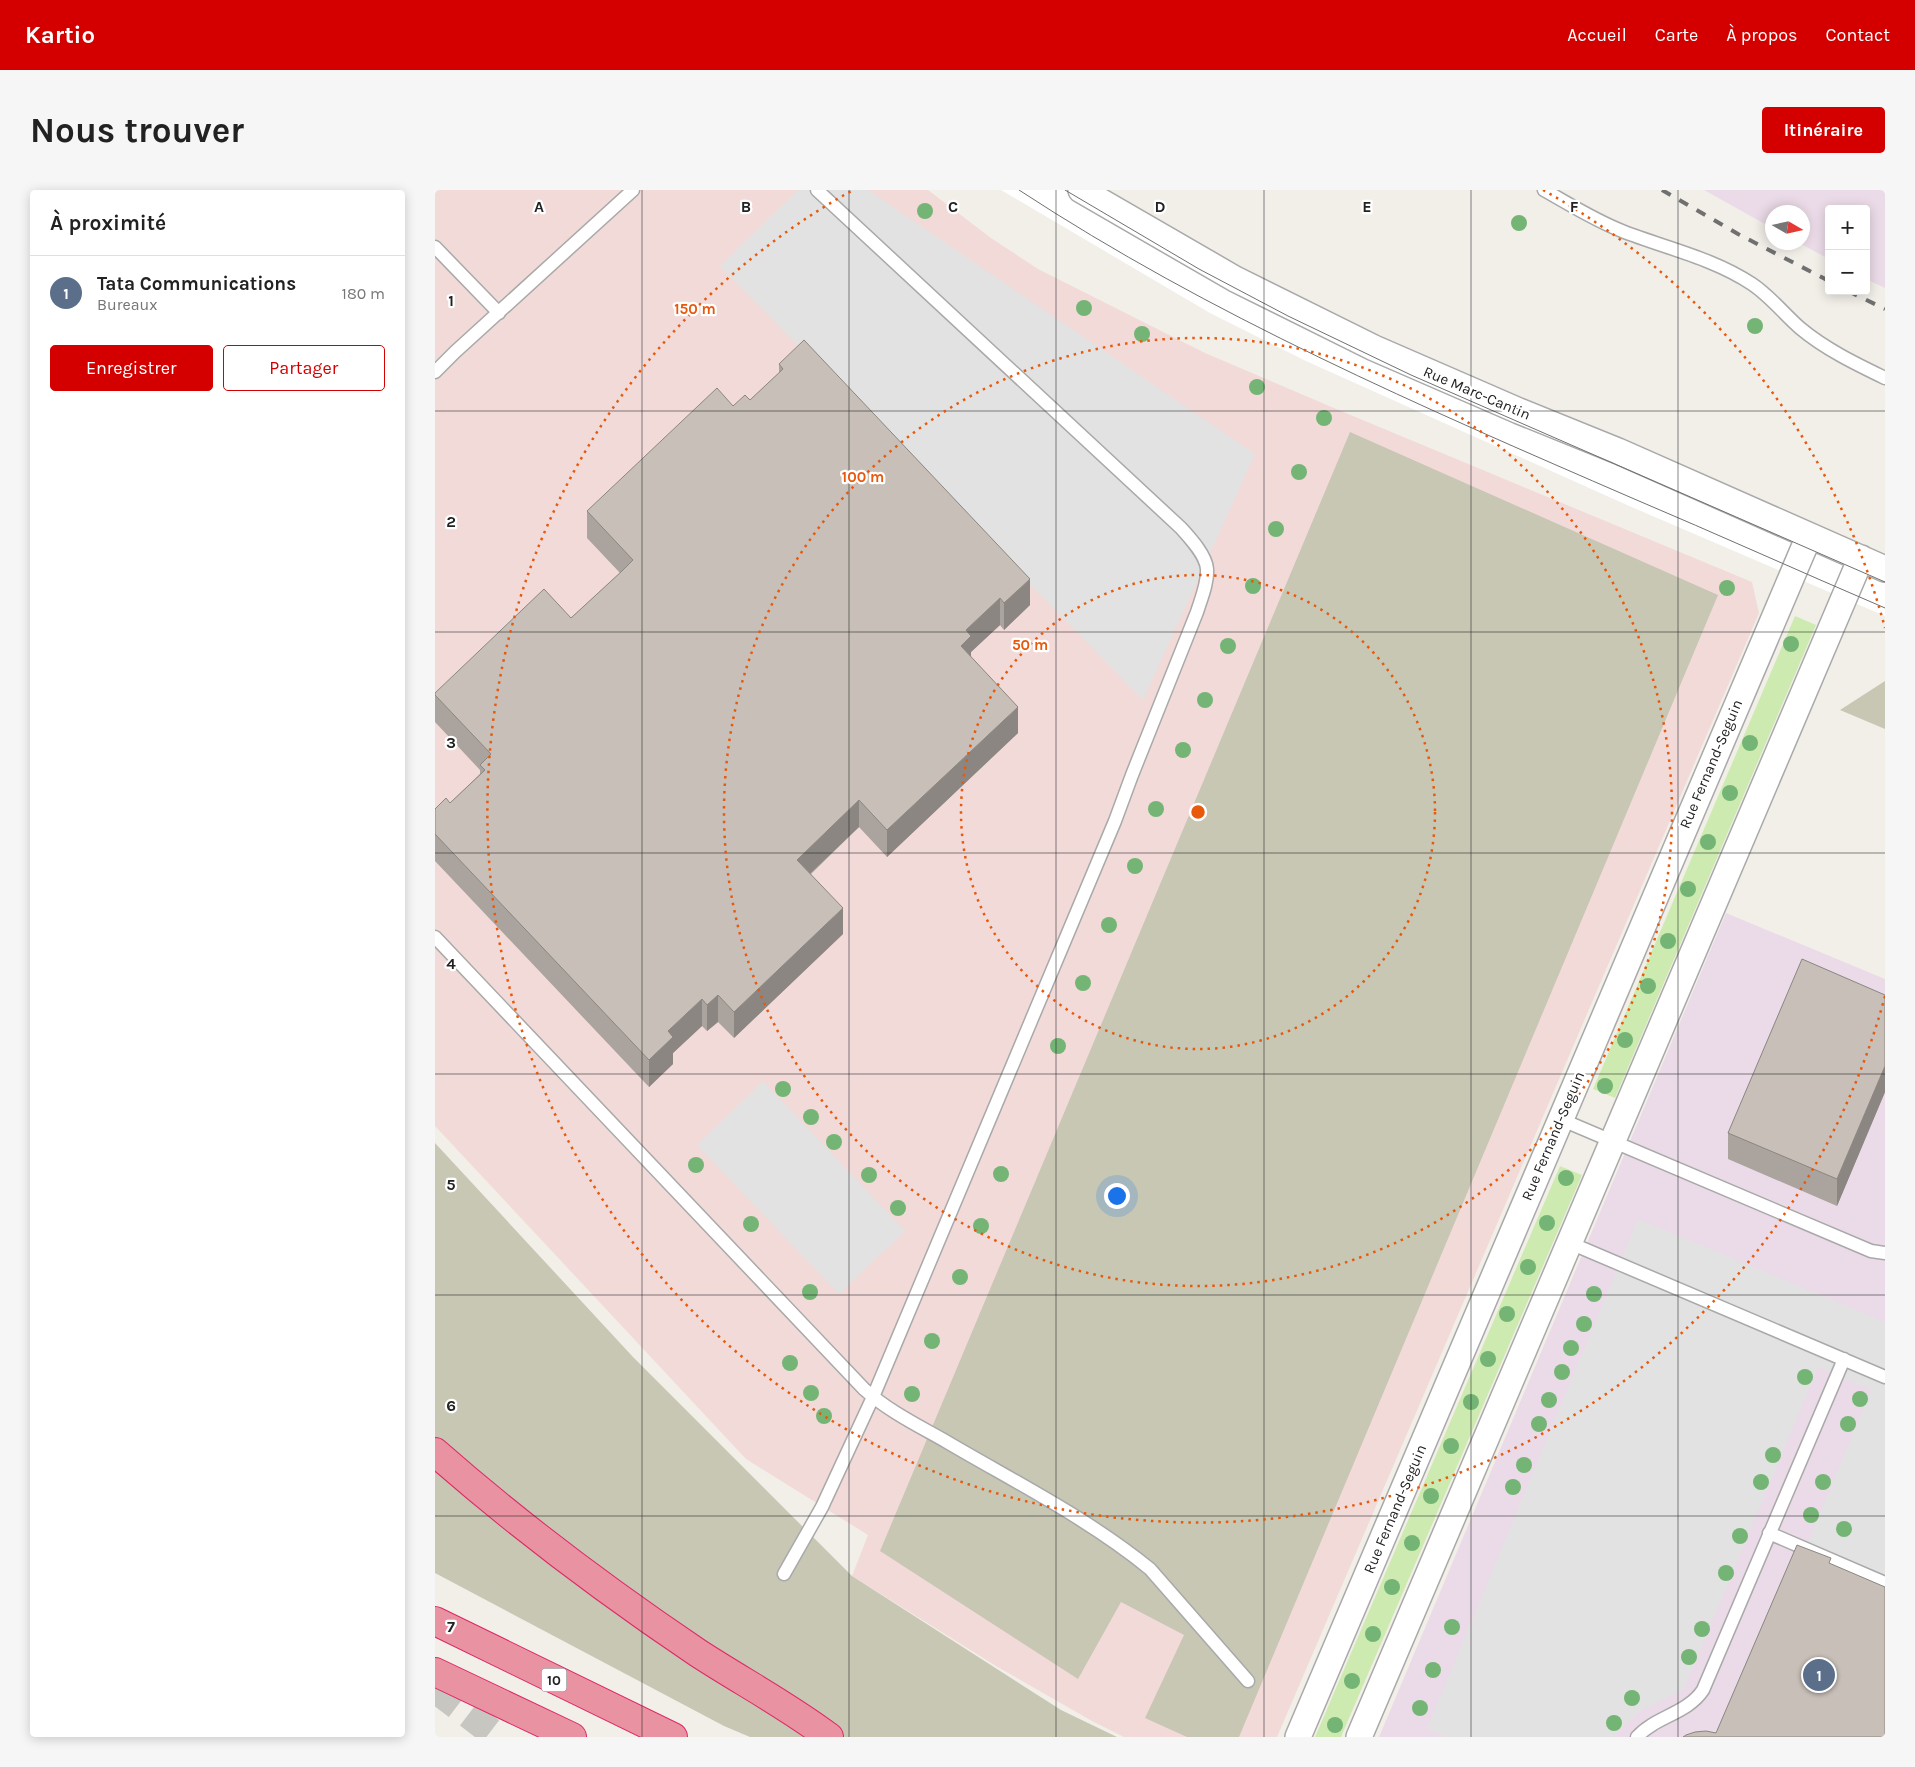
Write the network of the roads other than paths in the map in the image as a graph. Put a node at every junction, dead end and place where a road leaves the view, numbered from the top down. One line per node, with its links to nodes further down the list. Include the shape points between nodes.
1 (633, 190): 6 (lane)
2 (817, 190): 19 (lane, via 1181,528 1197,547 1207,568 1197,612 1115,821)
3 (1081, 190): 9 (street, Rue Marc-Cantin, via 1235,279 1374,348)
4 (1544, 190): 8 (lane, via 1619,230 1731,272 1758,289 1816,340)
5 (435, 247): 6 (lane)
6 (499, 313): 7 (lane)
7 (435, 372)
8 (1885, 378)
9 (1809, 536): 10 (street, Rue Marc-Cantin); 13 (street, Rue Fernand-Seguin)
10 (1861, 558): 11 (street, Rue Marc-Cantin); 14 (street)
11 (1885, 569)
12 (435, 936): 19 (lane)
13 (1560, 1119): 14 (lane); 30 (street, Rue Fernand-Seguin)
14 (1613, 1141): 15 (street); 16 (lane, via 1871,1251)
15 (1570, 1243): 17 (lane); 31 (street)
16 (1885, 1254)
17 (1844, 1359): 18 (lane); 21 (lane)
18 (1885, 1377)
19 (873, 1397): 22 (lane, via 822,1507); 26 (lane, via 1133,1554 1150,1569)
20 (435, 1452): 29 (highway, via 598,1583 698,1653)
21 (1769, 1533): 23 (lane); 32 (lane, via 1703,1690 1691,1704 1653,1723)
22 (784, 1574)
23 (1885, 1582)
24 (435, 1621): 28 (highway, 10)
25 (435, 1672): 27 (highway)
26 (1248, 1681)
27 (572, 1737)
28 (673, 1737)
29 (829, 1737)
30 (1297, 1737)
31 (1359, 1737)
32 (1637, 1737)

